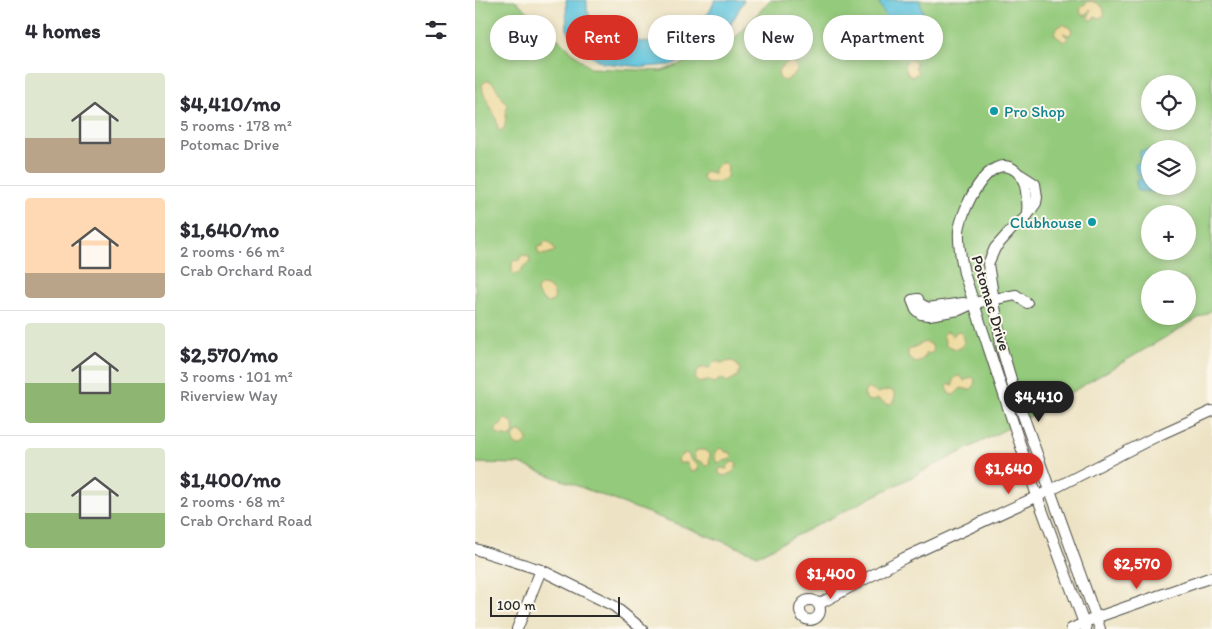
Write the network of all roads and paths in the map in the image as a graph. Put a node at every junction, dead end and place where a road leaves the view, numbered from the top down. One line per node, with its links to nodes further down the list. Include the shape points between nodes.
1 (994, 299): 2 (street); 2 (street, Potomac Drive, via 988,264 995,248 1026,217 1029,208 1021,175 1007,167 988,174 974,189 963,213 959,254); 3 (street, via 1016,295); 5 (street, Potomac Drive, via 1002,349)
2 (972, 303): 2 (street, via 927,308 918,299 912,300 916,310 929,315 959,310); 6 (street, Potomac Drive)
3 (1027, 303)
4 (1212, 411): 5 (street)
5 (1049, 491): 6 (street); 11 (street, Potomac Drive)
6 (1037, 496): 10 (street, via 904,558); 12 (street, Potomac Drive)
7 (475, 549): 8 (street)
8 (541, 570): 13 (street); 14 (street, via 614,606)
9 (1212, 577): 11 (street)
10 (819, 604)
11 (1095, 618): 12 (street); 16 (street, Potomac Drive)
12 (1085, 626): 15 (street)
13 (517, 629)
14 (642, 629)
15 (1071, 629)
16 (1100, 629)

